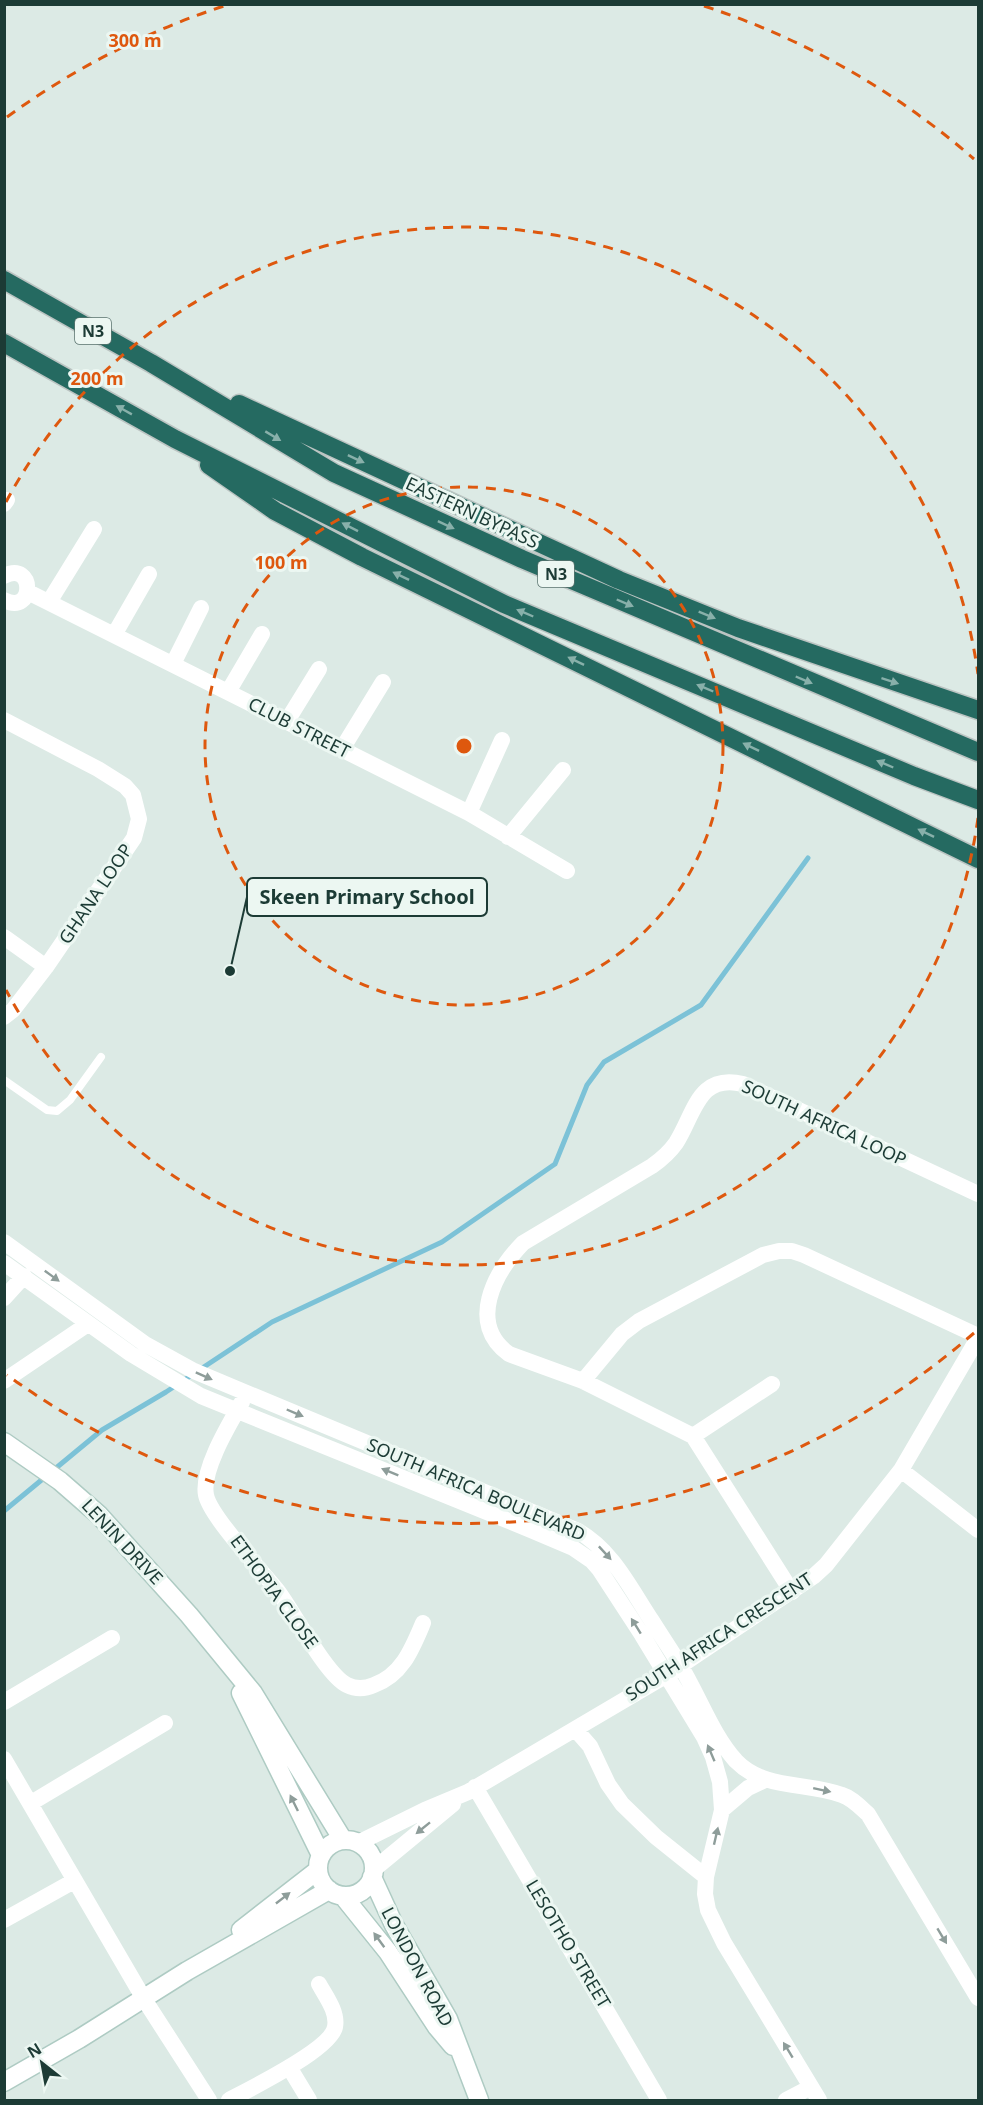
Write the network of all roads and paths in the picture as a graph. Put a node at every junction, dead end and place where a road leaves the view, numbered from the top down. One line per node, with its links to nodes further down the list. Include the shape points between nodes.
1 (4, 279): 3 (highway, EASTERN BYPASS / N3)
2 (4, 343): 4 (highway, one-way to 2)
3 (151, 363): 18 (highway, one-way to 18, via 619,580 748,631); 23 (highway, EASTERN BYPASS / N3, one-way to 23, via 334,473 522,559)
4 (175, 439): 25 (highway, one-way to 4, via 504,604); 28 (highway, one-way to 4, via 362,557 252,496)
5 (94, 529): 9 (street)
6 (148, 574): 13 (street)
7 (4, 576): 8 (street, CLUB STREET, via 22,576)
8 (28, 592): 9 (street, CLUB STREET); 10 (street, via 19,602)
9 (49, 602): 13 (street, CLUB STREET)
10 (7, 605)
11 (201, 608): 14 (street)
12 (262, 634): 17 (street)
13 (114, 635): 14 (street, CLUB STREET)
14 (173, 664): 17 (street, CLUB STREET)
15 (319, 669): 20 (street)
16 (382, 682): 22 (street)
17 (228, 692): 20 (street, CLUB STREET)
18 (978, 710)
19 (4, 720): 31 (street, GHANA LOOP, via 115,778 133,795 138,813 134,838)
20 (287, 722): 22 (street, CLUB STREET)
21 (502, 740): 26 (street)
22 (342, 749): 26 (street, CLUB STREET)
23 (978, 752)
24 (563, 770): 27 (street)
25 (978, 800)
26 (469, 813): 27 (street, CLUB STREET)
27 (508, 837): 29 (street, CLUB STREET)
28 (978, 859)
29 (567, 871)
30 (4, 937): 31 (street)
31 (46, 967): 32 (street, GHANA LOOP)
32 (4, 1017)
33 (101, 1057): 34 (lane, via 65,1106 57,1111 47,1110)
34 (4, 1080)
35 (978, 1194): 42 (street, SOUTH AFRICA LOOP, via 743,1084 730,1081 714,1085 700,1096 666,1156 523,1243 497,1280 487,1308 487,1323 499,1347)
36 (4, 1242): 45 (street, SOUTH AFRICA BOULEVARD, one-way to 45, via 145,1344 169,1359)
37 (4, 1263): 38 (street, SOUTH AFRICA BOULEVARD)
38 (24, 1276): 39 (street); 40 (street, SOUTH AFRICA BOULEVARD)
39 (4, 1298)
40 (88, 1324): 43 (street); 46 (street, SOUTH AFRICA BOULEVARD, via 186,1388)
41 (978, 1337): 42 (street, via 804,1255 778,1251 749,1260 639,1321 622,1334); 49 (street, SOUTH AFRICA CRESCENT)
42 (583, 1380): 47 (street, SOUTH AFRICA LOOP)
43 (4, 1381)
44 (772, 1384): 47 (street)
45 (244, 1392): 46 (street, ETHOPIA CLOSE); 55 (street, SOUTH AFRICA BOULEVARD, one-way to 55, via 587,1536 616,1565)
46 (237, 1410): 52 (street, ETHOPIA CLOSE, via 209,1472 206,1494 210,1506 279,1592 330,1671 346,1685 357,1688 383,1681 406,1661); 56 (street, SOUTH AFRICA BOULEVARD, one-way to 46, via 606,1577 583,1554)
47 (693, 1436): 51 (street)
48 (10, 1445): 54 (street, LENIN DRIVE, via 60,1480 106,1522)
49 (901, 1470): 50 (street); 51 (street, SOUTH AFRICA CRESCENT, via 826,1564)
50 (978, 1530)
51 (792, 1592): 55 (street, SOUTH AFRICA CRESCENT)
52 (423, 1623)
53 (112, 1638): 57 (street)
54 (225, 1658): 65 (street, via 265,1711); 66 (street, one-way to 54)
55 (682, 1665): 56 (street, SOUTH AFRICA CRESCENT); 61 (street, SOUTH AFRICA BOULEVARD, via 726,1748 749,1772)
56 (665, 1676): 59 (street, SOUTH AFRICA CRESCENT); 64 (street, SOUTH AFRICA BOULEVARD, one-way to 56, via 713,1757)
57 (4, 1702)
58 (165, 1723): 63 (street)
59 (575, 1729): 62 (street, SOUTH AFRICA CRESCENT); 68 (street, via 590,1746 622,1804)
60 (4, 1759): 63 (street)
61 (765, 1780): 64 (street, via 748,1788); 74 (street, SOUTH AFRICA BOULEVARD, one-way to 74, via 845,1796 868,1814)
62 (472, 1789): 65 (street, SOUTH AFRICA CRESCENT); 67 (street, SOUTH AFRICA CRESCENT, one-way to 67); 84 (street, LESOTHO STREET)
63 (31, 1803): 69 (street)
64 (722, 1810): 68 (street, SOUTH AFRICA BOULEVARD, one-way to 64)
65 (350, 1842): 66 (street, via 326,1848); 67 (street, via 370,1854)
66 (319, 1863): 70 (street, via 320,1878); 72 (street, one-way to 66)
67 (373, 1873): 70 (street, via 360,1892); 76 (street, LONDON ROAD, via 391,1918 448,2019)
68 (706, 1877): 79 (street, SOUTH AFRICA BOULEVARD, one-way to 68, via 714,1927 705,1894)
69 (74, 1881): 71 (street); 75 (street)
70 (336, 1893): 72 (street); 76 (street, LONDON ROAD, one-way to 70, via 382,1943)
71 (4, 1920)
72 (187, 1971): 75 (street)
73 (319, 1984): 77 (street, via 335,2018 335,2029 318,2048)
74 (978, 1998)
75 (144, 1999): 78 (street); 80 (street)
76 (461, 2056): 83 (street, LONDON ROAD)
77 (289, 2067): 81 (street); 82 (street)
78 (4, 2082)
79 (815, 2094): 85 (street)
80 (209, 2100)
81 (229, 2100)
82 (309, 2100)
83 (478, 2100)
84 (659, 2100)
85 (786, 2100)

